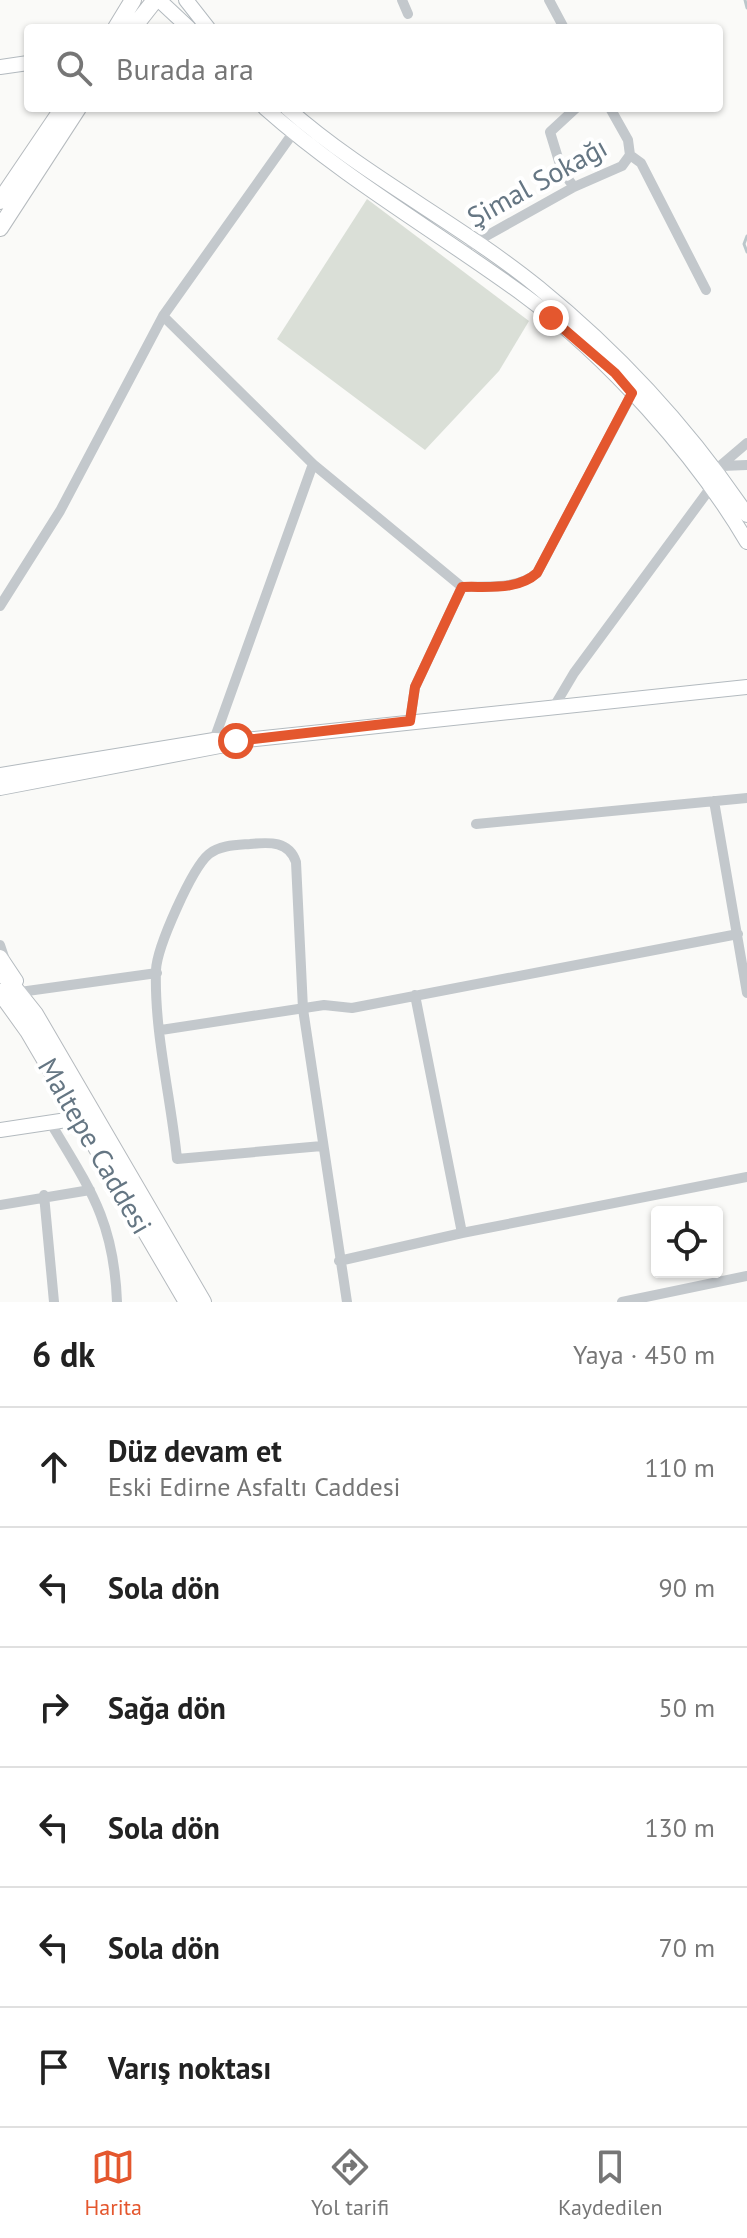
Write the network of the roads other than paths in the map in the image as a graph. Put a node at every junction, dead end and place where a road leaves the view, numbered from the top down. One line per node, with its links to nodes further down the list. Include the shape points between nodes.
1 (133, 0): 8 (main road)
2 (158, 0): 3 (main road); 9 (main road); 10 (main road)
3 (168, 0)
4 (186, 0): 11 (main road)
5 (402, 0): 7 (street)
6 (549, 0): 12 (street)
7 (408, 14)
8 (118, 24)
9 (137, 24)
10 (185, 24)
11 (205, 24)
12 (562, 24)
13 (24, 64): 14 (main road)
14 (0, 67)
15 (60, 112): 24 (main road)
16 (75, 112): 25 (main road)
17 (272, 112): 21 (main road)
18 (289, 112): 21 (main road)
19 (572, 112): 23 (street, via 550,132 562,171)
20 (612, 112): 22 (street, Şimal Sokağı)
21 (298, 127): 26 (main road); 28 (street)
22 (630, 155): 23 (street, Şimal Sokağı, via 622,166); 27 (street, via 641,163)
23 (574, 187): 26 (street, Şimal Sokağı)
24 (0, 201)
25 (0, 228)
26 (470, 247): 29 (main road, via 538,287); 30 (main road)
27 (706, 290)
28 (163, 316): 32 (street); 38 (street, via 60,511)
29 (639, 379): 30 (street); 34 (main road)
30 (632, 393): 34 (main road); 37 (street, via 537,573 505,586)
31 (747, 443): 34 (street)
32 (313, 464): 37 (street); 42 (street)
33 (747, 465): 34 (street)
34 (717, 476): 35 (main road); 36 (main road); 40 (street)
35 (747, 515)
36 (747, 542)
37 (462, 587): 41 (street, via 415,687)
38 (0, 606)
39 (747, 687): 40 (main road)
40 (555, 705): 41 (main road)
41 (410, 721): 43 (main road)
42 (214, 740): 43 (main road); 45 (main road)
43 (236, 741): 45 (main road, via 195,754)
44 (0, 772): 45 (main road)
45 (22, 778): 46 (main road)
46 (0, 791)
47 (747, 798): 48 (street)
48 (714, 801): 49 (street); 50 (street)
49 (476, 824)
50 (738, 934): 56 (street); 57 (street)
51 (0, 945): 52 (street)
52 (2, 964): 55 (main road, Maltepe Caddesi)
53 (157, 973): 55 (street); 58 (street, via 172,924 208,855 227,846 281,844 296,862); 59 (street)
54 (0, 992): 60 (main road, Maltepe Caddesi)
55 (20, 992): 74 (main road, Maltepe Caddesi)
56 (747, 993)
57 (415, 995): 58 (street, via 352,1008); 68 (street)
58 (303, 1009): 59 (street); 63 (street)
59 (161, 1030): 63 (street, via 177,1159)
60 (80, 1118): 61 (main road); 73 (main road, Maltepe Caddesi)
61 (50, 1122): 62 (main road); 65 (street)
62 (0, 1130)
63 (322, 1146): 69 (street)
64 (747, 1177): 68 (street)
65 (90, 1190): 66 (street); 72 (street, via 112,1243)
66 (44, 1195): 67 (street); 71 (street)
67 (0, 1205)
68 (462, 1233): 69 (street)
69 (339, 1261): 75 (street)
70 (747, 1276): 76 (street)
71 (54, 1302)
72 (117, 1302)
73 (187, 1302)
74 (203, 1302)
75 (347, 1302)
76 (622, 1302)

